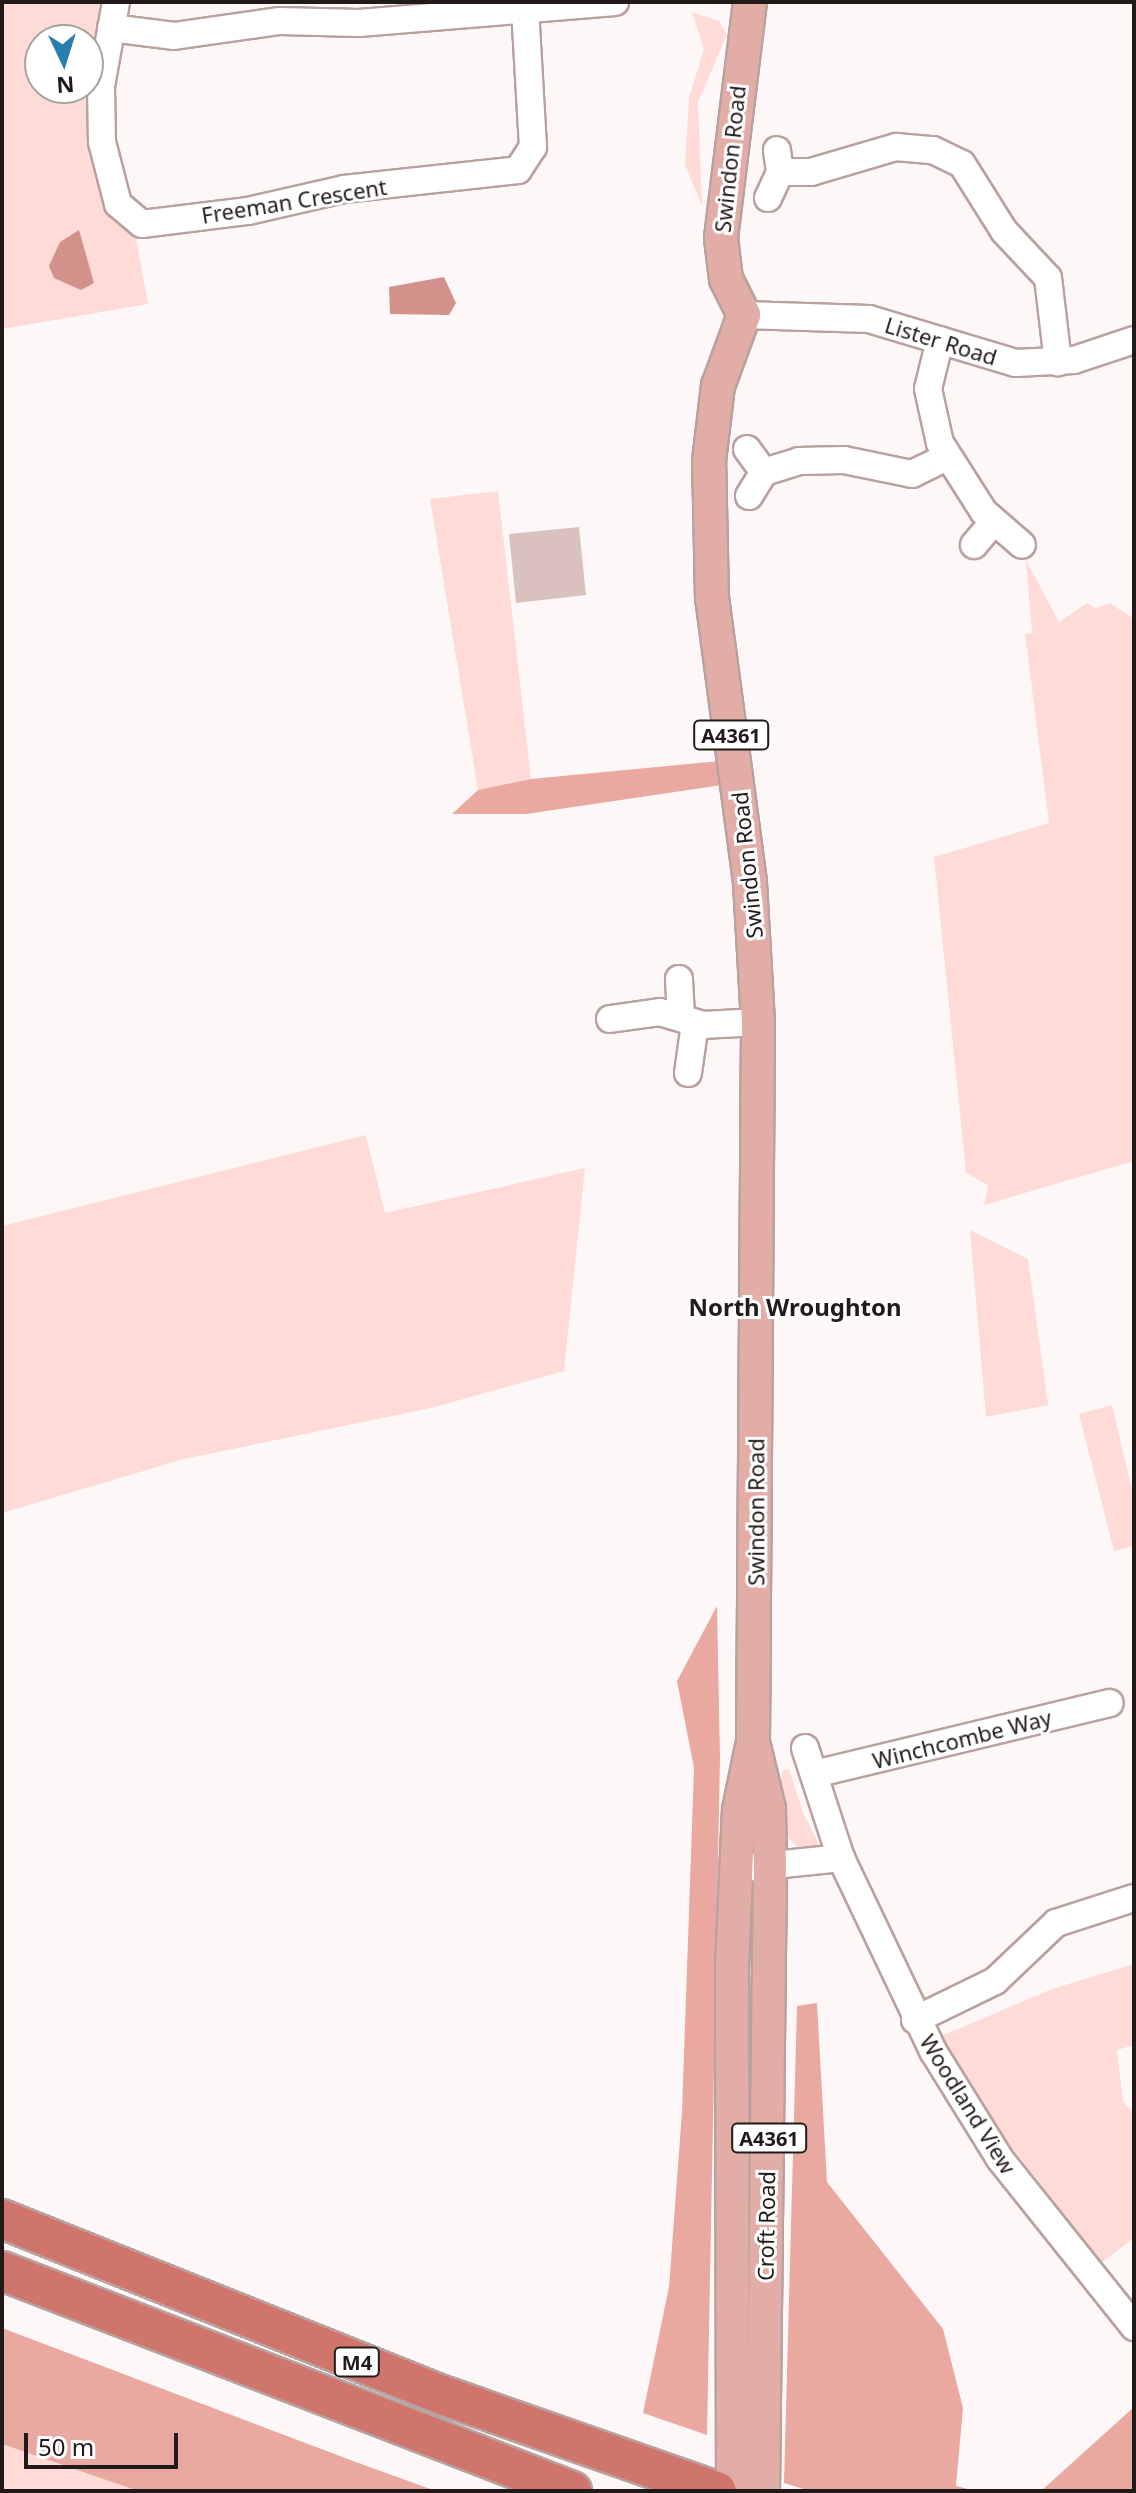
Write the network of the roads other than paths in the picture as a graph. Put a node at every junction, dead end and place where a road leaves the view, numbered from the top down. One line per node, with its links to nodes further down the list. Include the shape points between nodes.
1 (116, 2): 6 (street, Freeman Crescent)
2 (615, 2): 5 (street)
3 (745, 3): 8 (main road, Swindon Road, via 721,238 726,279)
4 (434, 8): 5 (street); 6 (street, via 359,23 280,21 174,36)
5 (525, 10): 6 (street, Freeman Crescent, via 533,147 518,170 344,189 153,224 125,214 104,160 100,103)
6 (111, 28)
7 (768, 198): 11 (street, via 778,161 811,172 896,147 933,150 962,164 1004,231 1048,278)
8 (744, 315): 9 (street, Lister Road, via 869,319); 22 (main road, Swindon Road / A4361, via 712,415 709,555 750,882)
9 (940, 340): 11 (street, Lister Road, via 1005,361); 13 (street, via 928,389)
10 (1134, 340): 11 (street, Lister Road)
11 (1058, 362)
12 (747, 449): 14 (street)
13 (947, 457): 14 (street, via 912,474 832,459); 16 (street)
14 (764, 472): 15 (street)
15 (749, 496)
16 (993, 522): 17 (street); 18 (street)
17 (974, 545)
18 (1022, 545)
19 (679, 979): 20 (street)
20 (688, 1018): 21 (street); 22 (street); 23 (street)
21 (610, 1019)
22 (758, 1022): 25 (main road, Swindon Road / A4361)
23 (688, 1073)
24 (1110, 1703): 27 (street, Winchcombe Way)
25 (753, 1742): 29 (main road, Swindon Road / A4361, via 769,1809); 30 (main road, Swindon Road / A4361)
26 (805, 1748): 27 (street, Woodland View)
27 (814, 1774): 28 (street, Woodland View)
28 (841, 1858): 29 (street); 32 (street, Woodland View)
29 (770, 1865): 30 (street); 36 (main road, Croft Road / A4361)
30 (735, 1869): 36 (main road, Croft Road / A4361)
31 (1134, 1898): 32 (street, via 1056,1923 995,1981)
32 (915, 2020): 35 (street, Woodland View, via 1000,2159)
33 (2, 2219): 38 (highway, M4, via 445,2396)
34 (2, 2271): 37 (highway, M4)
35 (1134, 2327)
36 (749, 2408): 39 (main road, Croft Road / A4361); 40 (main road, Croft Road / A4361)
37 (572, 2491)
38 (717, 2491)
39 (733, 2491)
40 (763, 2491)

